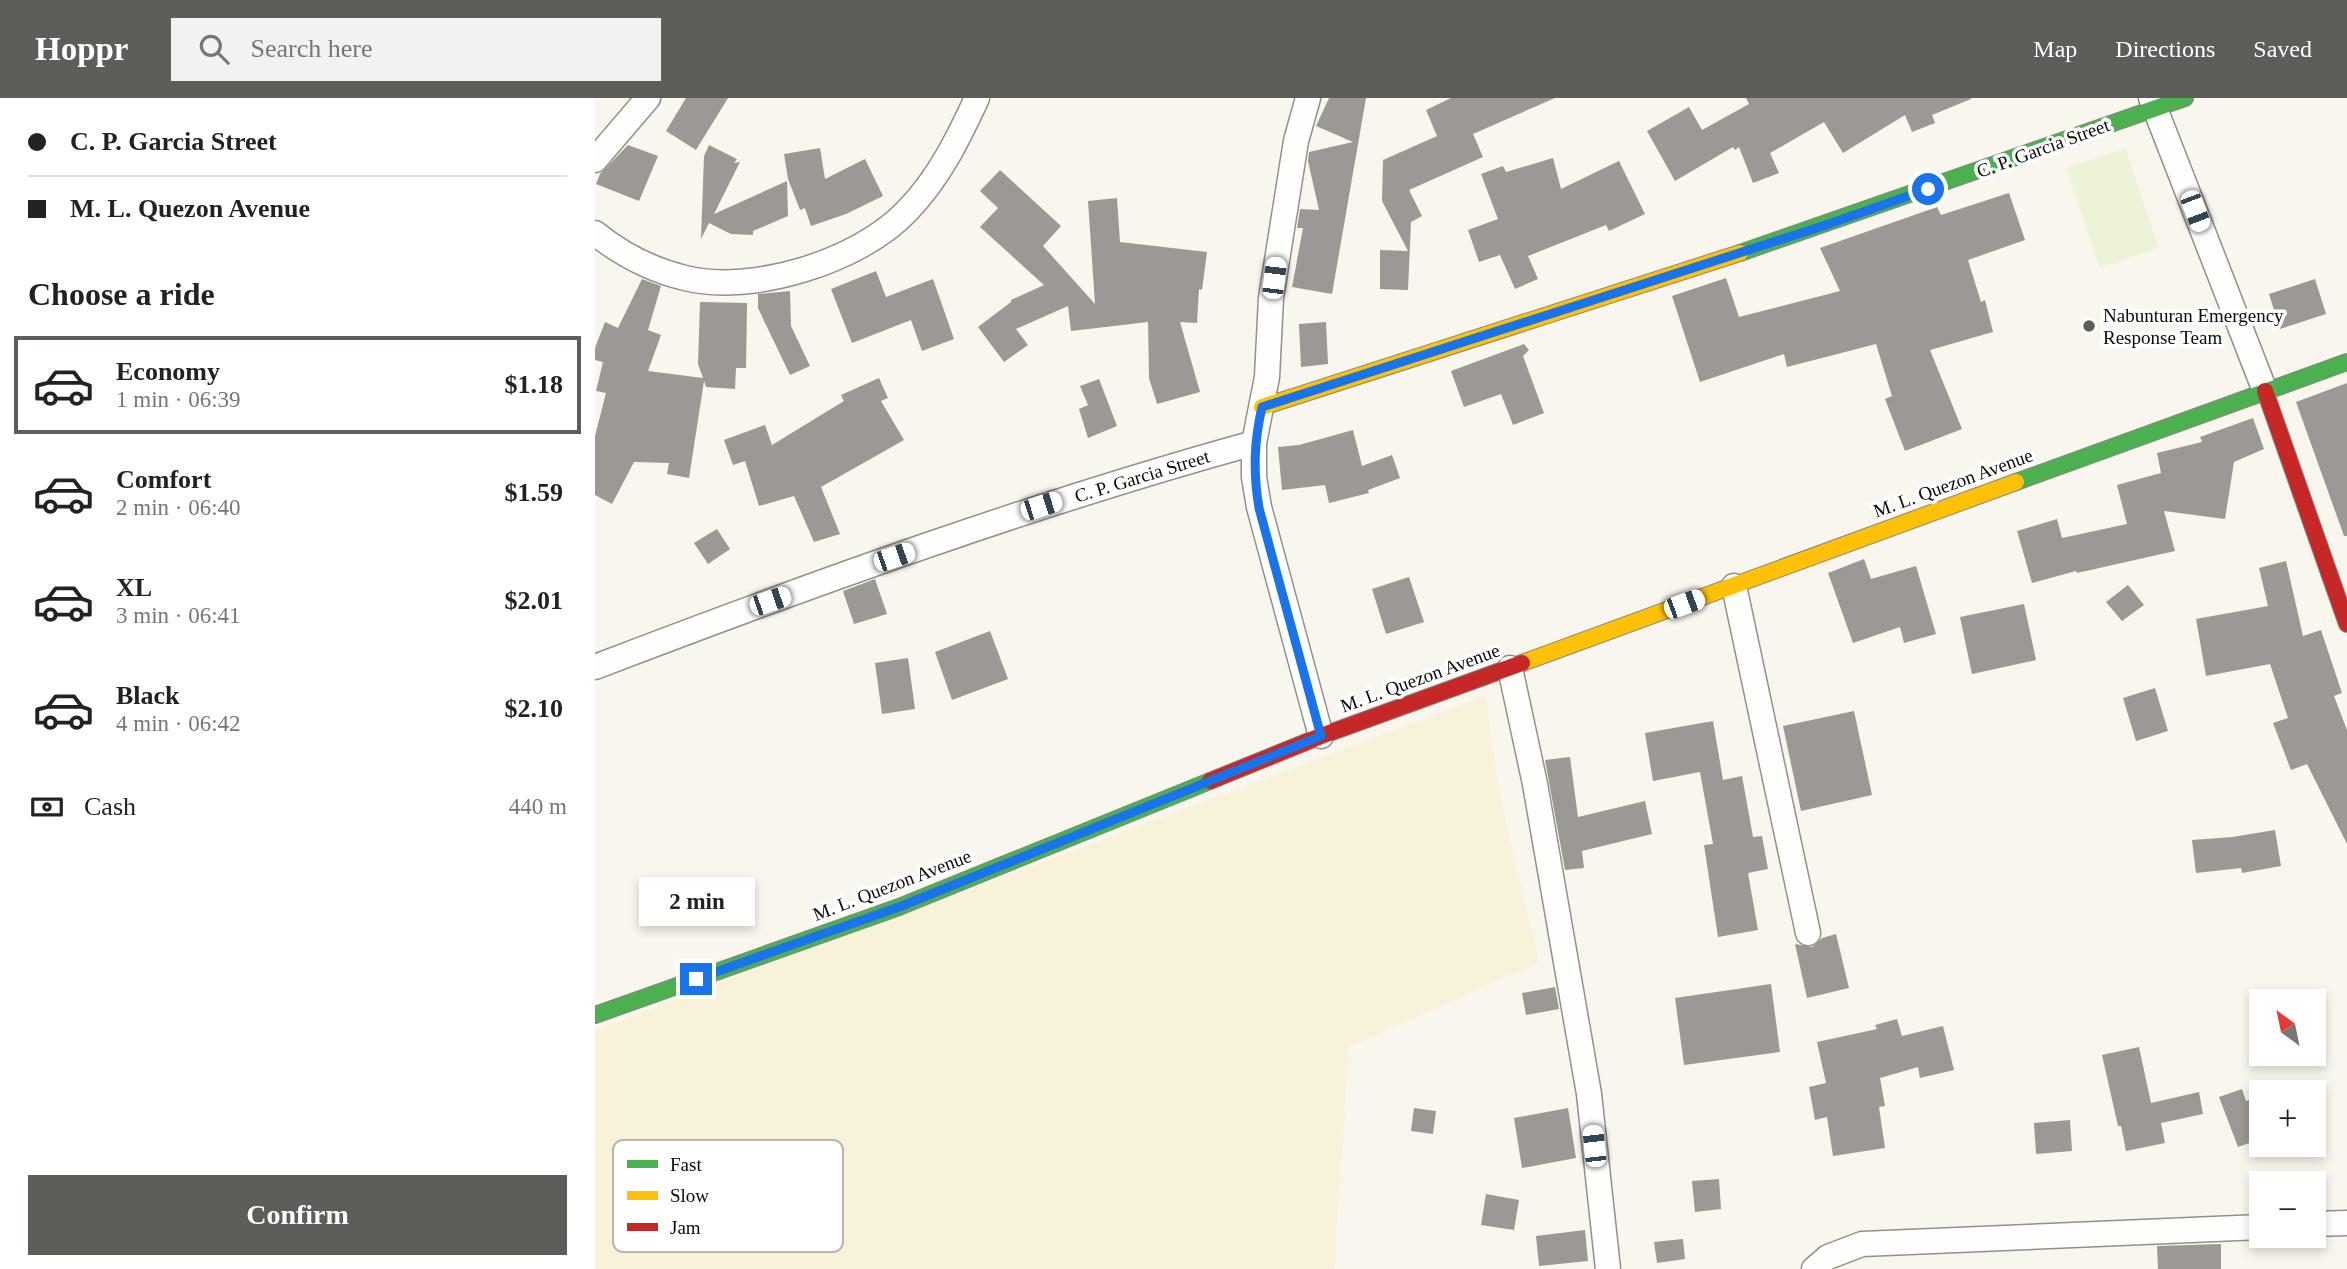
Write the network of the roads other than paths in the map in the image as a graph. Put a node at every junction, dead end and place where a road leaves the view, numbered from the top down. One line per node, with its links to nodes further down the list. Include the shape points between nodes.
1 (648, 98): 6 (street)
2 (977, 98): 7 (street, via 936,177 906,213 872,240 838,257 792,272 720,283 685,279 646,265)
3 (1308, 98): 10 (street, via 1276,258)
4 (2185, 98): 5 (main road, C. P. Garcia Street)
5 (2153, 103): 9 (street); 10 (main road, C. P. Garcia Street, via 1826,225)
6 (595, 160)
7 (595, 233)
8 (2347, 362): 9 (main road, M. L. Quezon Avenue)
9 (2265, 391): 12 (main road, M. L. Quezon Avenue); 13 (main road)
10 (1262, 407): 11 (street)
11 (1254, 443): 14 (street, C. P. Garcia Street, via 1019,513); 16 (street, via 1259,508)
12 (1734, 586): 15 (main road, M. L. Quezon Avenue); 17 (street)
13 (2347, 624)
14 (595, 667)
15 (1510, 668): 16 (main road, M. L. Quezon Avenue); 22 (street, via 1589,1094)
16 (1321, 736): 18 (main road, M. L. Quezon Avenue, via 899,907)
17 (1808, 933)
18 (595, 1015)
19 (2347, 1223): 20 (street)
20 (2326, 1224)
21 (2249, 1228): 23 (street, via 1862,1244 1828,1257)
22 (1608, 1269)
23 (1814, 1269)

